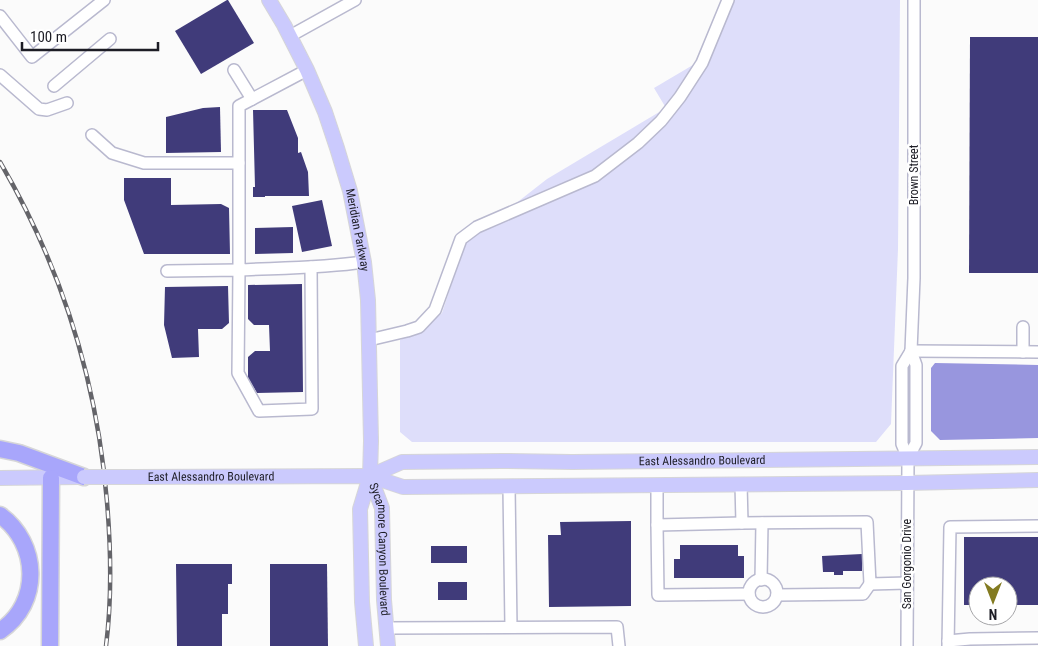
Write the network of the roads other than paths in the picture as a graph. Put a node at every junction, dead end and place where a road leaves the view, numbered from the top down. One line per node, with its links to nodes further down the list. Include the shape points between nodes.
1 (104, 0): 6 (street, via 32,57)
2 (269, 0): 7 (main road, Meridian Parkway)
3 (355, 0): 7 (street)
4 (728, 0): 22 (street, via 702,63 680,97 638,142 595,176 477,227 461,239 435,310 419,327)
5 (914, 0): 23 (street, Brown Street)
6 (0, 16)
7 (290, 36): 10 (main road, Meridian Parkway)
8 (110, 40): 12 (street)
9 (234, 70): 13 (street)
10 (307, 70): 13 (street); 17 (main road, Meridian Parkway, via 338,148)
11 (0, 75): 14 (street, via 39,109 47,110)
12 (54, 86)
13 (252, 99): 16 (street, via 239,106)
14 (67, 103)
15 (92, 135): 16 (street, via 112,153 144,163)
16 (240, 163): 19 (street)
17 (364, 262): 18 (street); 22 (main road, Meridian Parkway)
18 (311, 267): 19 (street); 19 (street, via 312,410 260,411 238,373)
19 (239, 270): 20 (street)
20 (167, 271)
21 (1023, 327): 24 (street)
22 (369, 340): 29 (main road, Meridian Parkway)
23 (911, 351): 24 (street); 28 (street, Brown Street, via 916,364 916,443)
24 (1023, 352): 25 (street)
25 (1038, 352)
26 (0, 449): 30 (highway)
27 (1038, 457): 28 (main road, East Alessandro Boulevard)
28 (908, 458): 29 (main road, East Alessandro Boulevard, via 402,462); 34 (street, Brown Street)
29 (370, 476): 30 (main road, East Alessandro Boulevard, bridge); 37 (main road, East Alessandro Boulevard, via 403,488); 49 (main road, Sycamore Canyon Boulevard, via 382,508); 54 (main road, Sycamore Canyon Boulevard, via 360,509)
30 (84, 477): 32 (main road, East Alessandro Boulevard)
31 (0, 478): 32 (main road, East Alessandro Boulevard)
32 (50, 478): 53 (highway)
33 (1038, 480): 34 (main road, East Alessandro Boulevard)
34 (907, 483): 35 (main road, East Alessandro Boulevard); 45 (street, San Gorgonio Drive)
35 (741, 484): 36 (main road, East Alessandro Boulevard); 39 (street)
36 (657, 485): 37 (main road, East Alessandro Boulevard); 41 (street)
37 (508, 487): 48 (street)
38 (0, 515): 50 (highway, via 22,538 31,577 18,615)
39 (742, 523): 40 (street); 41 (street)
40 (762, 523): 43 (street); 44 (street, via 867,522)
41 (657, 525): 46 (street, via 658,595)
42 (1038, 526): 52 (street, via 950,527)
43 (761, 580): 46 (street, via 751,586); 47 (street, via 770,581)
44 (870, 584): 45 (street); 47 (street, via 863,594)
45 (907, 584): 57 (street, San Gorgonio Drive)
46 (749, 594): 47 (street, via 756,606 765,607 773,604)
47 (777, 595)
48 (512, 627): 49 (street); 56 (street, via 617,627)
49 (387, 628): 55 (main road, Sycamore Canyon Boulevard)
50 (0, 631)
51 (1038, 638): 52 (street, via 970,639)
52 (948, 643)
53 (50, 646)
54 (366, 646)
55 (388, 646)
56 (619, 646)
57 (908, 646)

